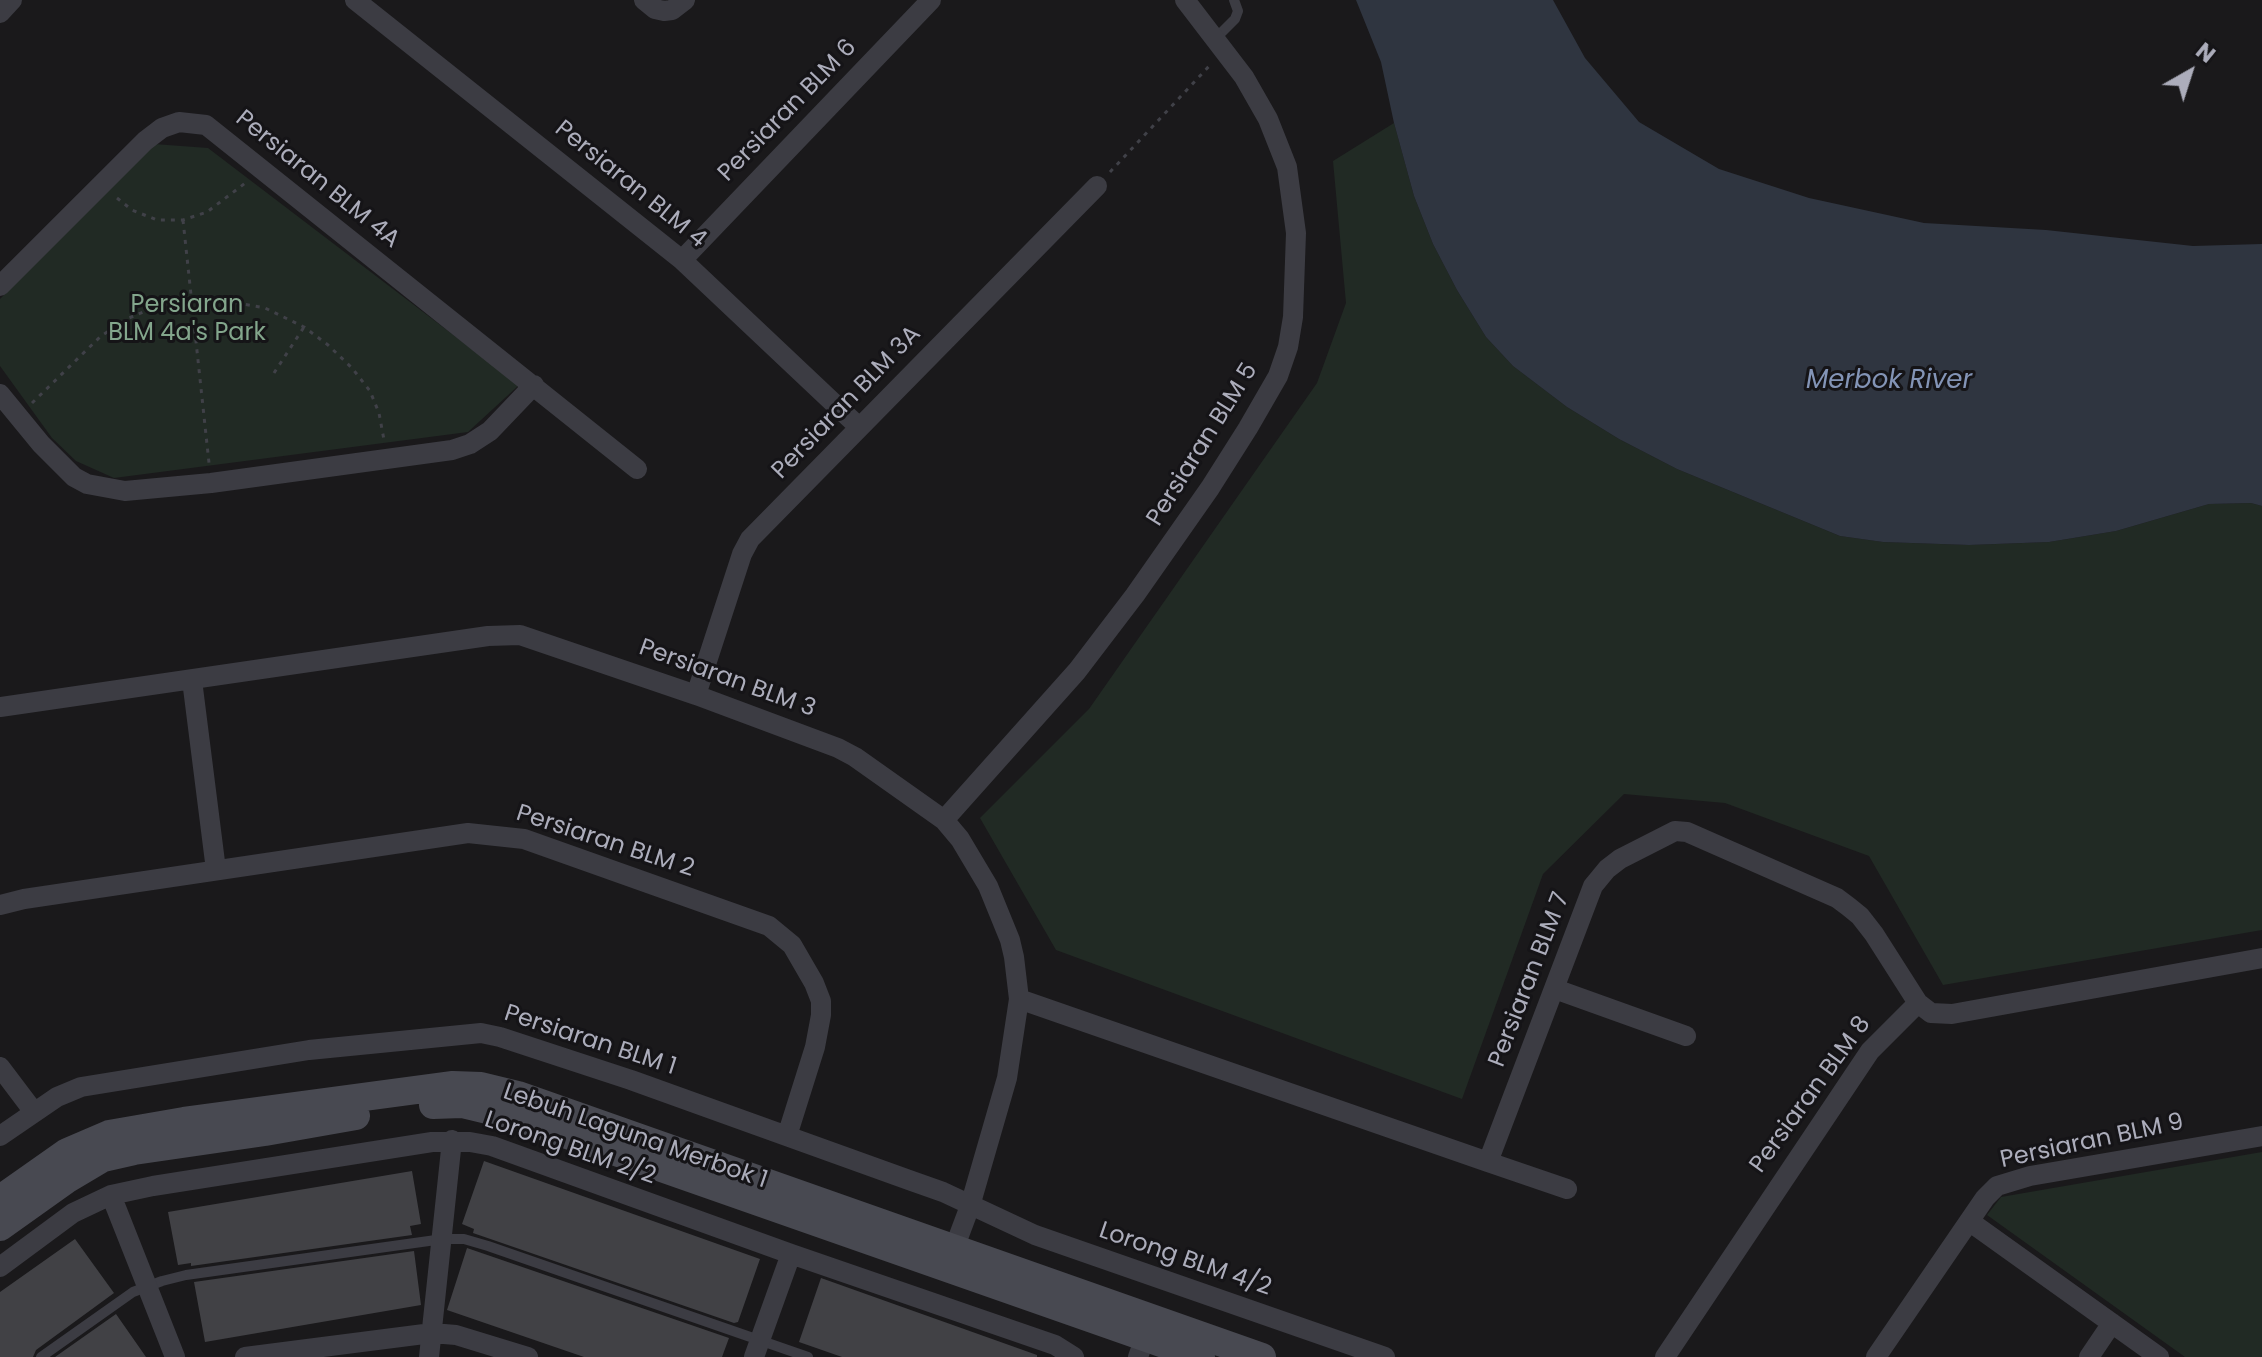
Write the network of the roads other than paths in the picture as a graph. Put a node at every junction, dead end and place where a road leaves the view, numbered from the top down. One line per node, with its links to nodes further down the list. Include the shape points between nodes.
1 (12, 0): 8 (street)
2 (355, 0): 11 (street, Persiaran BLM 4)
3 (644, 0): 4 (street, via 664,11)
4 (685, 0)
5 (931, 0): 11 (street, Persiaran BLM 6)
6 (1185, 0): 9 (street, Persiaran BLM 5)
7 (1234, 0): 9 (lane, via 1238,11)
8 (0, 13)
9 (1219, 44): 20 (street, Persiaran BLM 5, via 1268,119 1293,195 1293,317 1278,376 1210,488 1135,595 1077,671)
10 (1097, 186): 15 (street, Persiaran BLM 3A)
11 (682, 260): 15 (street, Persiaran BLM 4)
12 (0, 286): 13 (street, Persiaran BLM 4A, via 145,141 179,122 206,125)
13 (534, 385): 14 (street, via 490,431 452,450 125,491 87,484 59,464); 16 (street, Persiaran BLM 4A)
14 (0, 394)
15 (859, 427): 18 (street, Persiaran BLM 3A, via 750,539)
16 (637, 469)
17 (192, 680): 18 (street, Persiaran BLM 3, via 502,634 538,640); 19 (street, Persiaran BLM 3); 21 (street)
18 (696, 695): 20 (street, Persiaran BLM 3, via 838,748)
19 (0, 707)
20 (944, 820): 25 (street, Persiaran BLM 3, via 982,875 1003,921)
21 (216, 870): 22 (street, Persiaran BLM 2); 31 (street, Persiaran BLM 2, via 468,833 507,835 769,926 800,957 821,1001 820,1032)
22 (0, 905)
23 (2262, 958): 26 (street, via 1952,1014 1931,1013)
24 (1555, 989): 26 (street, Persiaran BLM 7, via 1599,878 1620,859 1675,831 1837,898 1874,934); 27 (street); 34 (street, Persiaran BLM 7)
25 (1019, 999): 34 (street); 38 (street, Persiaran BLM 3, via 1002,1101)
26 (1918, 1003): 60 (street, Persiaran BLM 8, via 1870,1051)
27 (1686, 1036)
28 (0, 1067): 29 (street)
29 (34, 1112): 30 (street, Persiaran BLM 1); 31 (street, Persiaran BLM 1, via 67,1091 101,1083 309,1050 481,1033)
30 (0, 1136)
31 (787, 1136): 38 (street, Persiaran BLM 1)
32 (2262, 1136): 39 (street, Persiaran BLM 9, via 2011,1180 1997,1186)
33 (452, 1140): 36 (street, Lorong BLM 2/2); 41 (street); 42 (street, Lorong BLM 2/2, via 492,1146)
34 (1488, 1162): 35 (street)
35 (1567, 1189)
36 (111, 1195): 44 (street, Lorong BLM 2/2, via 73,1213); 45 (street)
37 (0, 1199): 43 (street, Lebuh Laguna Merbok 1, via 67,1152 109,1134 467,1085 518,1095)
38 (970, 1206): 43 (street, Persiaran BLM 3); 59 (street, Lorong BLM 4/2, via 1035,1235)
39 (1969, 1221): 46 (street); 61 (street, Persiaran BLM 9)
40 (0, 1227): 43 (street, Lebuh Laguna Merbok 1, via 103,1158 369,1113 462,1104)
41 (443, 1239): 45 (lane, via 186,1275); 47 (street); 49 (lane, via 476,1242)
42 (791, 1254): 49 (street); 56 (street, Lorong BLM 2/2, via 1055,1345)
43 (950, 1258): 48 (street, Lebuh Laguna Merbok 1)
44 (0, 1267)
45 (145, 1286): 50 (lane); 51 (street)
46 (2112, 1323): 62 (street); 63 (street)
47 (432, 1333): 52 (street); 53 (street); 54 (street)
48 (1145, 1338): 57 (street, Lebuh Laguna Merbok 1); 58 (street, Lebuh Laguna Merbok 1)
49 (757, 1349): 55 (lane)
50 (41, 1357)
51 (175, 1357)
52 (245, 1357)
53 (429, 1357)
54 (528, 1357)
55 (808, 1357)
56 (1074, 1357)
57 (1201, 1357)
58 (1262, 1357)
59 (1385, 1357)
60 (1665, 1357)
61 (1876, 1357)
62 (2089, 1357)
63 (2159, 1357)

